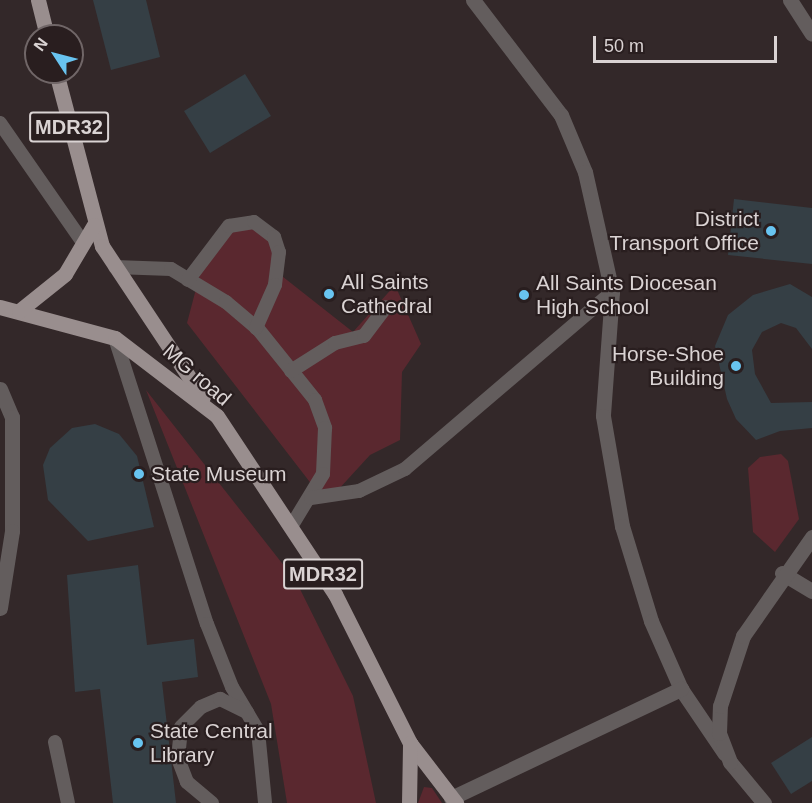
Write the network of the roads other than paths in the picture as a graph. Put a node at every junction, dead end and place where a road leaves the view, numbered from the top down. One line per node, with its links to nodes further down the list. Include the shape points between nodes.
1 (38, 0): 4 (main road)
2 (473, 0): 12 (street, via 561,115 585,172)
3 (790, 0): 5 (street)
4 (44, 24)
5 (812, 34)
6 (59, 84): 8 (main road, MDR32)
7 (0, 123): 9 (lane)
8 (94, 225): 9 (main road); 10 (main road, MDR32)
9 (84, 244): 15 (main road, via 51,288)
10 (114, 267): 11 (lane, via 171,269); 20 (main road, MDR32)
11 (188, 280): 16 (lane); 16 (lane, via 229,226 254,222 274,237 279,252 275,285)
12 (612, 291): 21 (lane, via 405,469 359,491); 27 (street, via 603,416 620,515 651,621)
13 (0, 308): 15 (main road, MG road)
14 (386, 308): 18 (lane, via 364,336 335,343)
15 (20, 311): 17 (main road, MG road)
16 (256, 328): 18 (lane)
17 (115, 338): 20 (main road, MG road); 28 (lane, via 207,624)
18 (291, 371): 21 (lane, via 315,400 325,428 323,474)
19 (0, 389): 26 (street, via 12,417 12,531)
20 (217, 416): 22 (main road, MG road / MDR32)
21 (310, 498): 22 (lane)
22 (292, 525): 30 (main road, MG road / MDR32, via 366,647)
23 (812, 537): 24 (street)
24 (782, 573): 25 (street); 31 (street, via 727,671 719,733)
25 (812, 591)
26 (0, 608)
27 (681, 689): 31 (street); 33 (street)
28 (249, 713): 32 (lane, via 262,750); 35 (lane, via 220,699 201,707 181,727 178,758 188,782)
29 (55, 742): 34 (lane)
30 (410, 743): 33 (main road, MG road / MDR32); 37 (main road, MG road / MDR32)
31 (730, 762): 38 (street)
32 (265, 797): 36 (lane)
33 (454, 800)
34 (68, 803)
35 (212, 803)
36 (251, 803)
37 (409, 803)
38 (764, 803)

